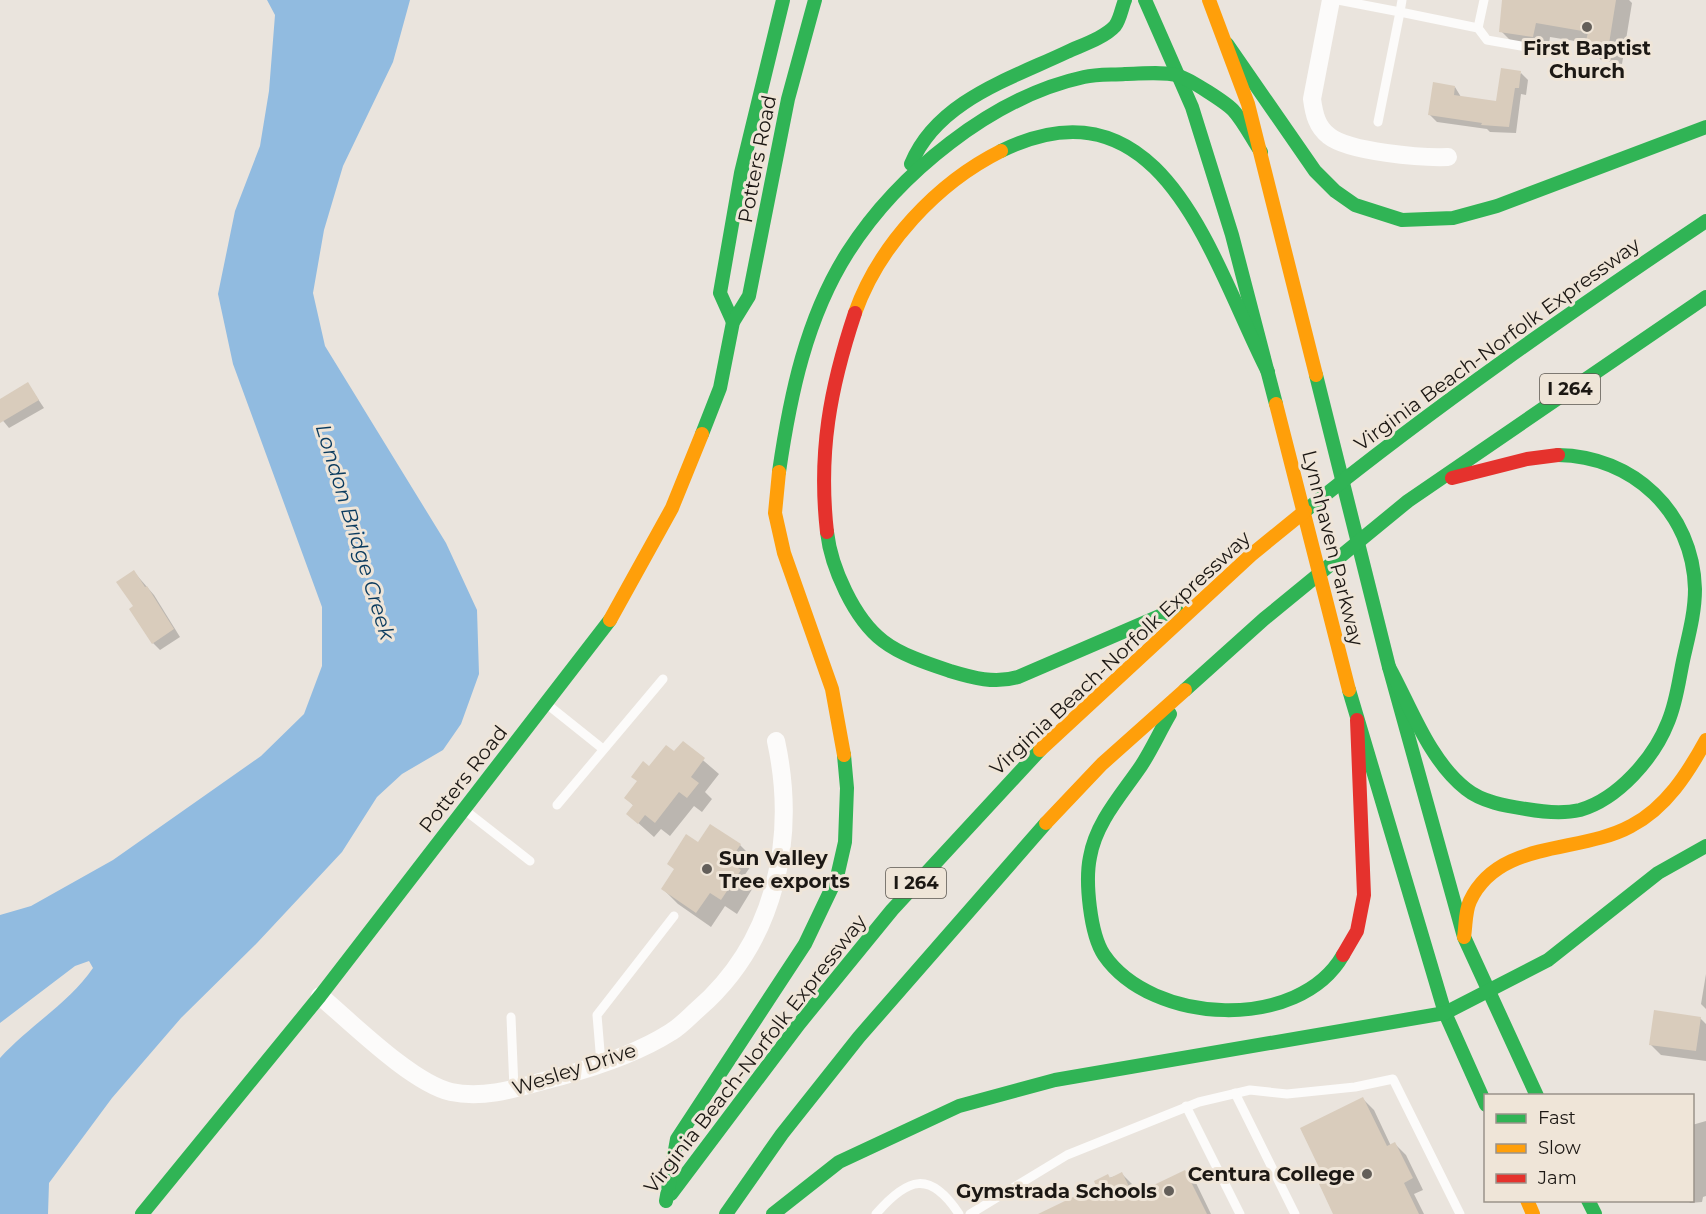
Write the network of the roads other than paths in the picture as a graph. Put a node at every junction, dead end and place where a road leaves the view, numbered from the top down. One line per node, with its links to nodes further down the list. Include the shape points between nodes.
1 (783, 0): 22 (main road, Potters Road, via 741,173 720,293)
2 (815, 0): 22 (main road, Potters Road, via 788,99 750,296)
3 (1125, 0): 19 (main road, via 1116,25 1093,40 987,89 946,115 919,145)
4 (1145, 0): 14 (main road, Lynnhaven Parkway)
5 (1209, 0): 12 (main road, Lynnhaven Parkway)
6 (1331, 0): 18 (street, via 1312,99 1320,127 1343,144 1420,158)
7 (1338, 0): 10 (lane)
8 (1402, 0): 10 (lane)
9 (1484, 0): 11 (lane)
10 (1400, 12): 11 (lane); 15 (lane)
11 (1478, 28): 13 (lane, via 1486,40)
12 (1227, 44): 16 (main road, via 1315,171 1355,205 1402,220 1454,218 1497,206); 17 (main road, Lynnhaven Parkway)
13 (1549, 51)
14 (1179, 76): 17 (main road, via 1233,110); 19 (main road, via 1133,74 1065,81 968,130); 23 (main road, Lynnhaven Parkway, via 1232,235)
15 (1378, 122)
16 (1706, 127)
17 (1262, 152): 26 (main road, Lynnhaven Parkway)
18 (1448, 157)
19 (902, 185): 50 (main road, via 848,253 816,316 789,408 779,471 776,513 784,553 832,689 844,750 845,842 837,876 805,944 678,1139)
20 (1706, 221): 25 (main road, Virginia Beach-Norfolk Expressway / I 264, via 1553,324 1394,439)
21 (1706, 297): 24 (main road, I 264)
22 (733, 322): 29 (main road, Potters Road, via 720,388 672,508 613,616)
23 (1268, 372): 25 (main road, via 1200,228 1180,195 1138,153 1106,135 1079,130 1056,130 1017,143 959,177 924,207 878,266 839,358 822,461 829,542 839,578 860,618 901,653 970,678 1008,679 1086,651); 30 (main road, Lynnhaven Parkway)
24 (1434, 482): 26 (main road, via 1543,456 1572,455 1623,469 1657,492 1683,531 1695,581 1693,616 1674,705 1655,749 1633,774 1584,809 1552,812 1508,807 1467,790 1444,766); 28 (main road, I 264, via 1263,619)
25 (1202, 598): 50 (main road, Virginia Beach-Norfolk Expressway / I 264, via 1049,741 891,910 799,1024)
26 (1389, 667): 39 (main road, Lynnhaven Parkway)
27 (663, 679): 33 (lane)
28 (1185, 688): 30 (main road, via 1107,818 1091,850 1088,877 1093,921 1102,952 1150,993 1199,1010 1252,1010 1282,1002 1319,982 1349,947 1365,894); 53 (main road, I 264, via 1102,764 948,932 859,1036 782,1134)
29 (546, 704): 33 (lane); 35 (main road, Potters Road)
30 (1357, 720): 42 (main road, Lynnhaven Parkway)
31 (1706, 740): 39 (main road, via 1694,762 1654,810 1619,832 1530,854 1485,877 1469,902)
32 (776, 741): 44 (street, Wesley Drive, via 785,803 780,866 761,925 743,960 717,993 673,1031 639,1050)
33 (603, 749): 34 (lane)
34 (557, 805)
35 (464, 809): 37 (lane); 41 (main road, Potters Road)
36 (1706, 846): 40 (main road, via 1658,873 1548,960)
37 (530, 861)
38 (674, 916): 44 (lane, via 597,1015)
39 (1464, 937): 40 (main road, Lynnhaven Parkway)
40 (1488, 993): 42 (main road); 47 (main road, Lynnhaven Parkway)
41 (320, 996): 45 (street, Wesley Drive, via 407,1071 450,1092 496,1094); 51 (main road, Potters Road)
42 (1445, 1013): 48 (main road, Lynnhaven Parkway); 54 (main road, via 1055,1080 959,1106 839,1162)
43 (511, 1017): 45 (lane)
44 (601, 1063): 45 (street, Wesley Drive)
45 (514, 1089)
46 (1235, 1093): 49 (lane); 59 (lane); 60 (lane, via 1250,1089 1287,1094 1393,1079)
47 (1538, 1094)
48 (1484, 1103)
49 (1186, 1106): 57 (lane, via 1067,1155); 58 (lane)
50 (666, 1201): 52 (main road, Virginia Beach-Norfolk Expressway / I 264)
51 (142, 1214)
52 (657, 1214)
53 (726, 1214)
54 (773, 1214)
55 (876, 1214): 56 (lane, via 902,1189 929,1184 940,1189)
56 (959, 1214)
57 (970, 1214)
58 (1240, 1214)
59 (1295, 1214)
60 (1460, 1214)

